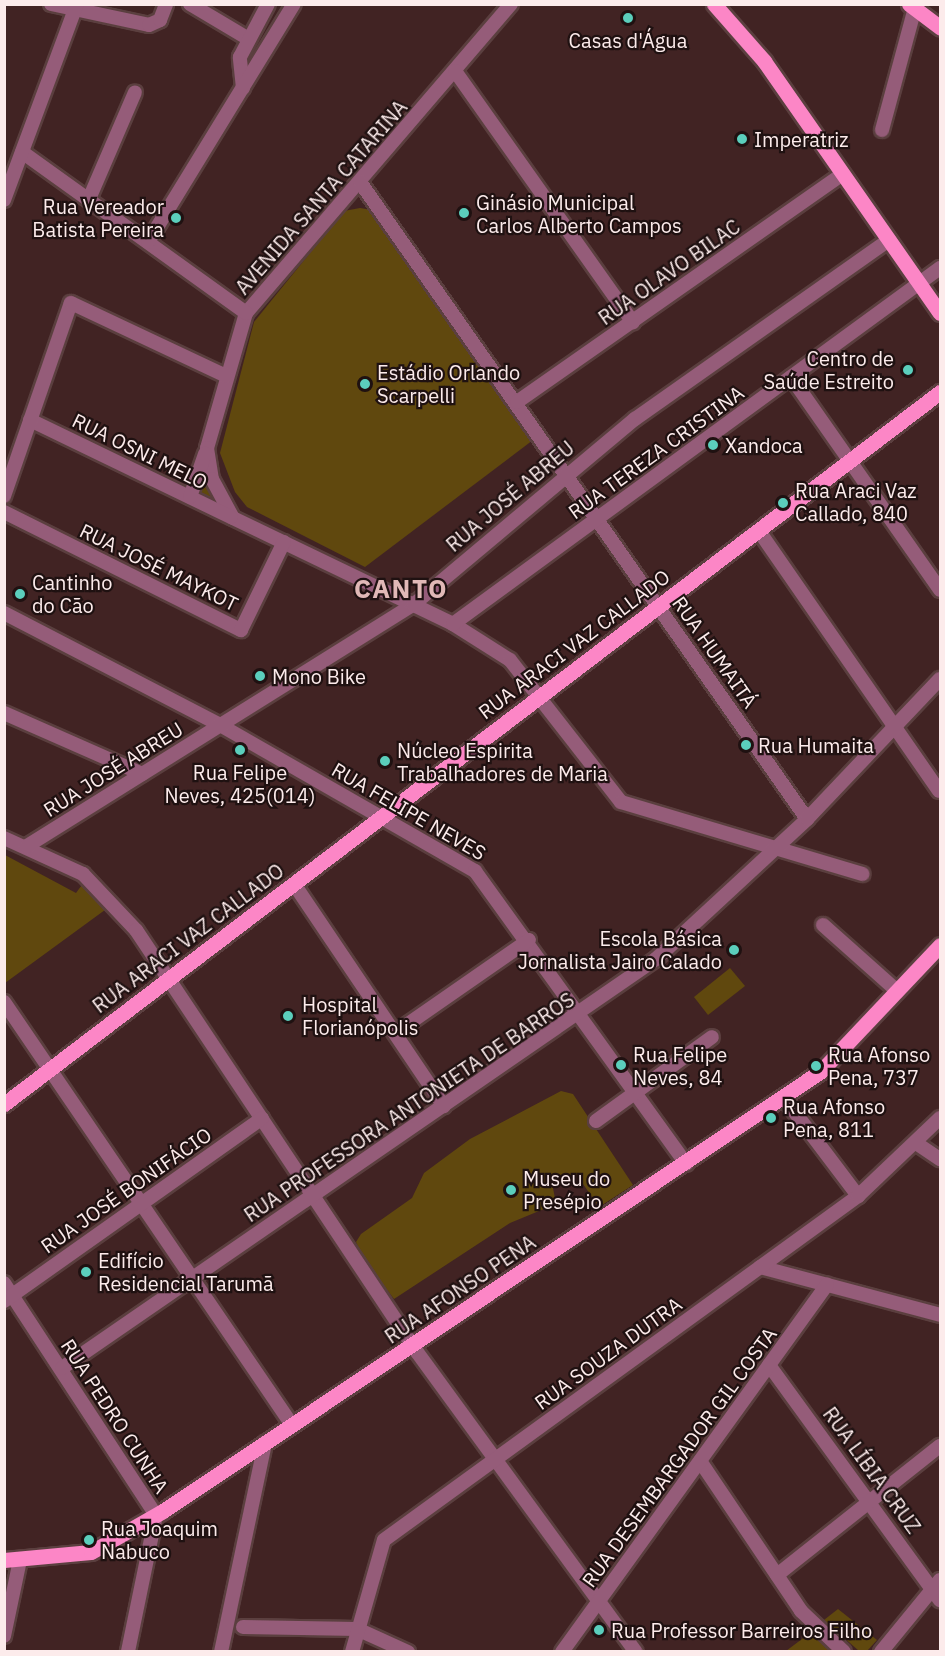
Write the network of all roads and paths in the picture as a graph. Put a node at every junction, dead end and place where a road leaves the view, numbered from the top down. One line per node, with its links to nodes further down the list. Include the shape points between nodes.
1 (51, 4): 9 (street)
2 (166, 4): 9 (street, via 160,20 149,25)
3 (190, 4): 11 (street)
4 (268, 4): 11 (street)
5 (294, 4): 13 (street)
6 (511, 4): 12 (street, AVENIDA SANTA CATARINA)
7 (714, 4): 17 (main road, via 764,61)
8 (913, 6): 10 (main road); 15 (street)
9 (76, 8): 16 (street)
10 (940, 27)
11 (247, 38): 13 (street, via 240,57)
12 (455, 71): 18 (street, AVENIDA SANTA CATARINA); 27 (street)
13 (243, 88): 22 (street)
14 (135, 92): 20 (street)
15 (882, 130)
16 (22, 152): 19 (street); 20 (street)
17 (843, 174): 21 (main road); 27 (street, RUA OLAVO BILAC)
18 (360, 182): 25 (street, AVENIDA SANTA CATARINA); 31 (street, RUA HUMAITÁ)
19 (4, 200)
20 (89, 200): 22 (street)
21 (889, 240): 24 (main road); 35 (street, RUA JOSÉ ABREU, via 664,397)
22 (148, 242): 25 (street)
23 (940, 268): 24 (street, RUA TEREZA CRISTINA)
24 (919, 283): 26 (main road); 29 (street, RUA TEREZA CRISTINA)
25 (246, 313): 28 (street, AVENIDA SANTA CATARINA)
26 (940, 313)
27 (633, 322): 31 (street, RUA OLAVO BILAC)
28 (226, 376): 32 (street, via 71,303); 33 (street, AVENIDA SANTA CATARINA)
29 (791, 377): 34 (street); 40 (street, RUA TEREZA CRISTINA)
30 (940, 392): 34 (main road, RUA ARACI VAZ CALLADO)
31 (517, 402): 35 (street, RUA HUMAITÁ)
32 (30, 420): 36 (street); 37 (street, RUA OSNI MELO)
33 (207, 448): 37 (street); 39 (street, AVENIDA SANTA CATARINA, via 212,479)
34 (850, 462): 41 (main road, RUA ARACI VAZ CALLADO); 43 (street)
35 (567, 473): 40 (street, RUA HUMAITÁ); 44 (street, RUA JOSÉ ABREU)
36 (4, 496)
37 (190, 497): 39 (street, RUA OSNI MELO)
38 (4, 512): 42 (street, RUA JOSÉ MAYKOT, via 241,630)
39 (233, 518): 42 (street)
40 (598, 518): 45 (street, RUA HUMAITÁ); 47 (street, RUA TEREZA CRISTINA)
41 (759, 531): 45 (main road, RUA ARACI VAZ CALLADO); 52 (street)
42 (284, 542): 44 (street)
43 (940, 590)
44 (413, 605): 47 (street); 51 (street, RUA JOSÉ ABREU)
45 (658, 605): 49 (main road, RUA ARACI VAZ CALLADO); 56 (street, RUA HUMAITÁ)
46 (4, 613): 51 (street, RUA FELIPE NEVES)
47 (453, 624): 49 (street, via 510,660)
48 (940, 679): 52 (street, RUA PROFESSORA ANTONIETA DE BARROS)
49 (540, 696): 55 (main road, RUA ARACI VAZ CALLADO); 59 (street, via 621,802)
50 (4, 713): 53 (street)
51 (220, 725): 53 (street, RUA JOSÉ ABREU); 55 (street, RUA FELIPE NEVES)
52 (895, 727): 54 (street); 56 (street, RUA PROFESSORA ANTONIETA DE BARROS)
53 (142, 774): 58 (street, RUA JOSÉ ABREU)
54 (939, 791)
55 (379, 816): 61 (main road, RUA ARACI VAZ CALLADO); 63 (street, RUA FELIPE NEVES, via 475,871)
56 (807, 819): 59 (street, RUA PROFESSORA ANTONIETA DE BARROS)
57 (4, 838): 58 (street)
58 (27, 846): 65 (street, via 68,865 102,890)
59 (774, 850): 60 (street); 68 (street, RUA PROFESSORA ANTONIETA DE BARROS, via 674,944)
60 (863, 874)
61 (294, 884): 65 (main road, RUA ARACI VAZ CALLADO); 69 (street)
62 (823, 925): 66 (street)
63 (529, 940): 68 (street, RUA FELIPE NEVES); 69 (street)
64 (940, 945): 66 (main road, RUA AFONSO PENA)
65 (170, 979): 71 (main road, RUA ARACI VAZ CALLADO); 76 (street)
66 (896, 990): 73 (main road, RUA AFONSO PENA, via 836,1058)
67 (4, 1002): 71 (street)
68 (580, 1013): 72 (street, RUA FELIPE NEVES); 75 (street, RUA PROFESSORA ANTONIETA DE BARROS)
69 (395, 1033): 75 (street)
70 (712, 1037): 72 (street)
71 (52, 1068): 74 (main road, RUA ARACI VAZ CALLADO); 84 (street)
72 (636, 1092): 78 (street); 81 (street, RUA FELIPE NEVES)
73 (784, 1098): 81 (main road, RUA AFONSO PENA); 83 (street)
74 (4, 1104)
75 (444, 1106): 82 (street, RUA PROFESSORA ANTONIETA DE BARROS)
76 (262, 1118): 82 (street); 84 (street, RUA JOSÉ BONIFÁCIO)
77 (940, 1118): 79 (street, RUA SOUZA DUTRA)
78 (596, 1121)
79 (916, 1143): 80 (street); 83 (street, RUA SOUZA DUTRA)
80 (940, 1159)
81 (686, 1164): 90 (main road, RUA AFONSO PENA)
82 (313, 1196): 86 (street, RUA PROFESSORA ANTONIETA DE BARROS); 90 (street)
83 (858, 1196): 85 (street, RUA SOUZA DUTRA)
84 (141, 1204): 86 (street); 88 (street, RUA JOSÉ BONIFÁCIO)
85 (760, 1267): 87 (street); 96 (street, RUA SOUZA DUTRA)
86 (192, 1279): 92 (street, RUA PROFESSORA ANTONIETA DE BARROS); 93 (street)
87 (827, 1285): 89 (street); 91 (street, RUA DESEMBARGADOR GIL COSTA)
88 (7, 1293): 92 (street, RUA PEDRO CUNHA)
89 (940, 1315)
90 (413, 1345): 93 (main road, RUA AFONSO PENA); 96 (street)
91 (769, 1365): 97 (street, RUA DESEMBARGADOR GIL COSTA); 98 (street, RUA LÍBIA CRUZ)
92 (62, 1368): 99 (street, RUA PEDRO CUNHA)
93 (292, 1425): 94 (main road, RUA AFONSO PENA)
94 (265, 1443): 99 (main road, RUA AFONSO PENA); 109 (street)
95 (940, 1446): 98 (street)
96 (495, 1459): 104 (street); 106 (street, RUA SOUZA DUTRA, via 384,1540)
97 (700, 1461): 102 (street); 104 (street, RUA DESEMBARGADOR GIL COSTA)
98 (871, 1500): 102 (street); 103 (street, RUA LÍBIA CRUZ)
99 (156, 1515): 101 (main road, via 91,1552); 108 (street, RUA PEDRO CUNHA)
100 (4, 1560): 101 (main road)
101 (20, 1560): 107 (street)
102 (777, 1575): 114 (street, via 813,1625)
103 (938, 1590): 115 (street)
104 (598, 1602): 112 (street, RUA DESEMBARGADOR GIL COSTA); 113 (street)
105 (243, 1627): 106 (street)
106 (357, 1629): 110 (street, RUA SOUZA DUTRA); 111 (street)
107 (4, 1636)
108 (128, 1652)
109 (221, 1652)
110 (352, 1652)
111 (408, 1652)
112 (562, 1652)
113 (636, 1652)
114 (844, 1652)
115 (881, 1652)

